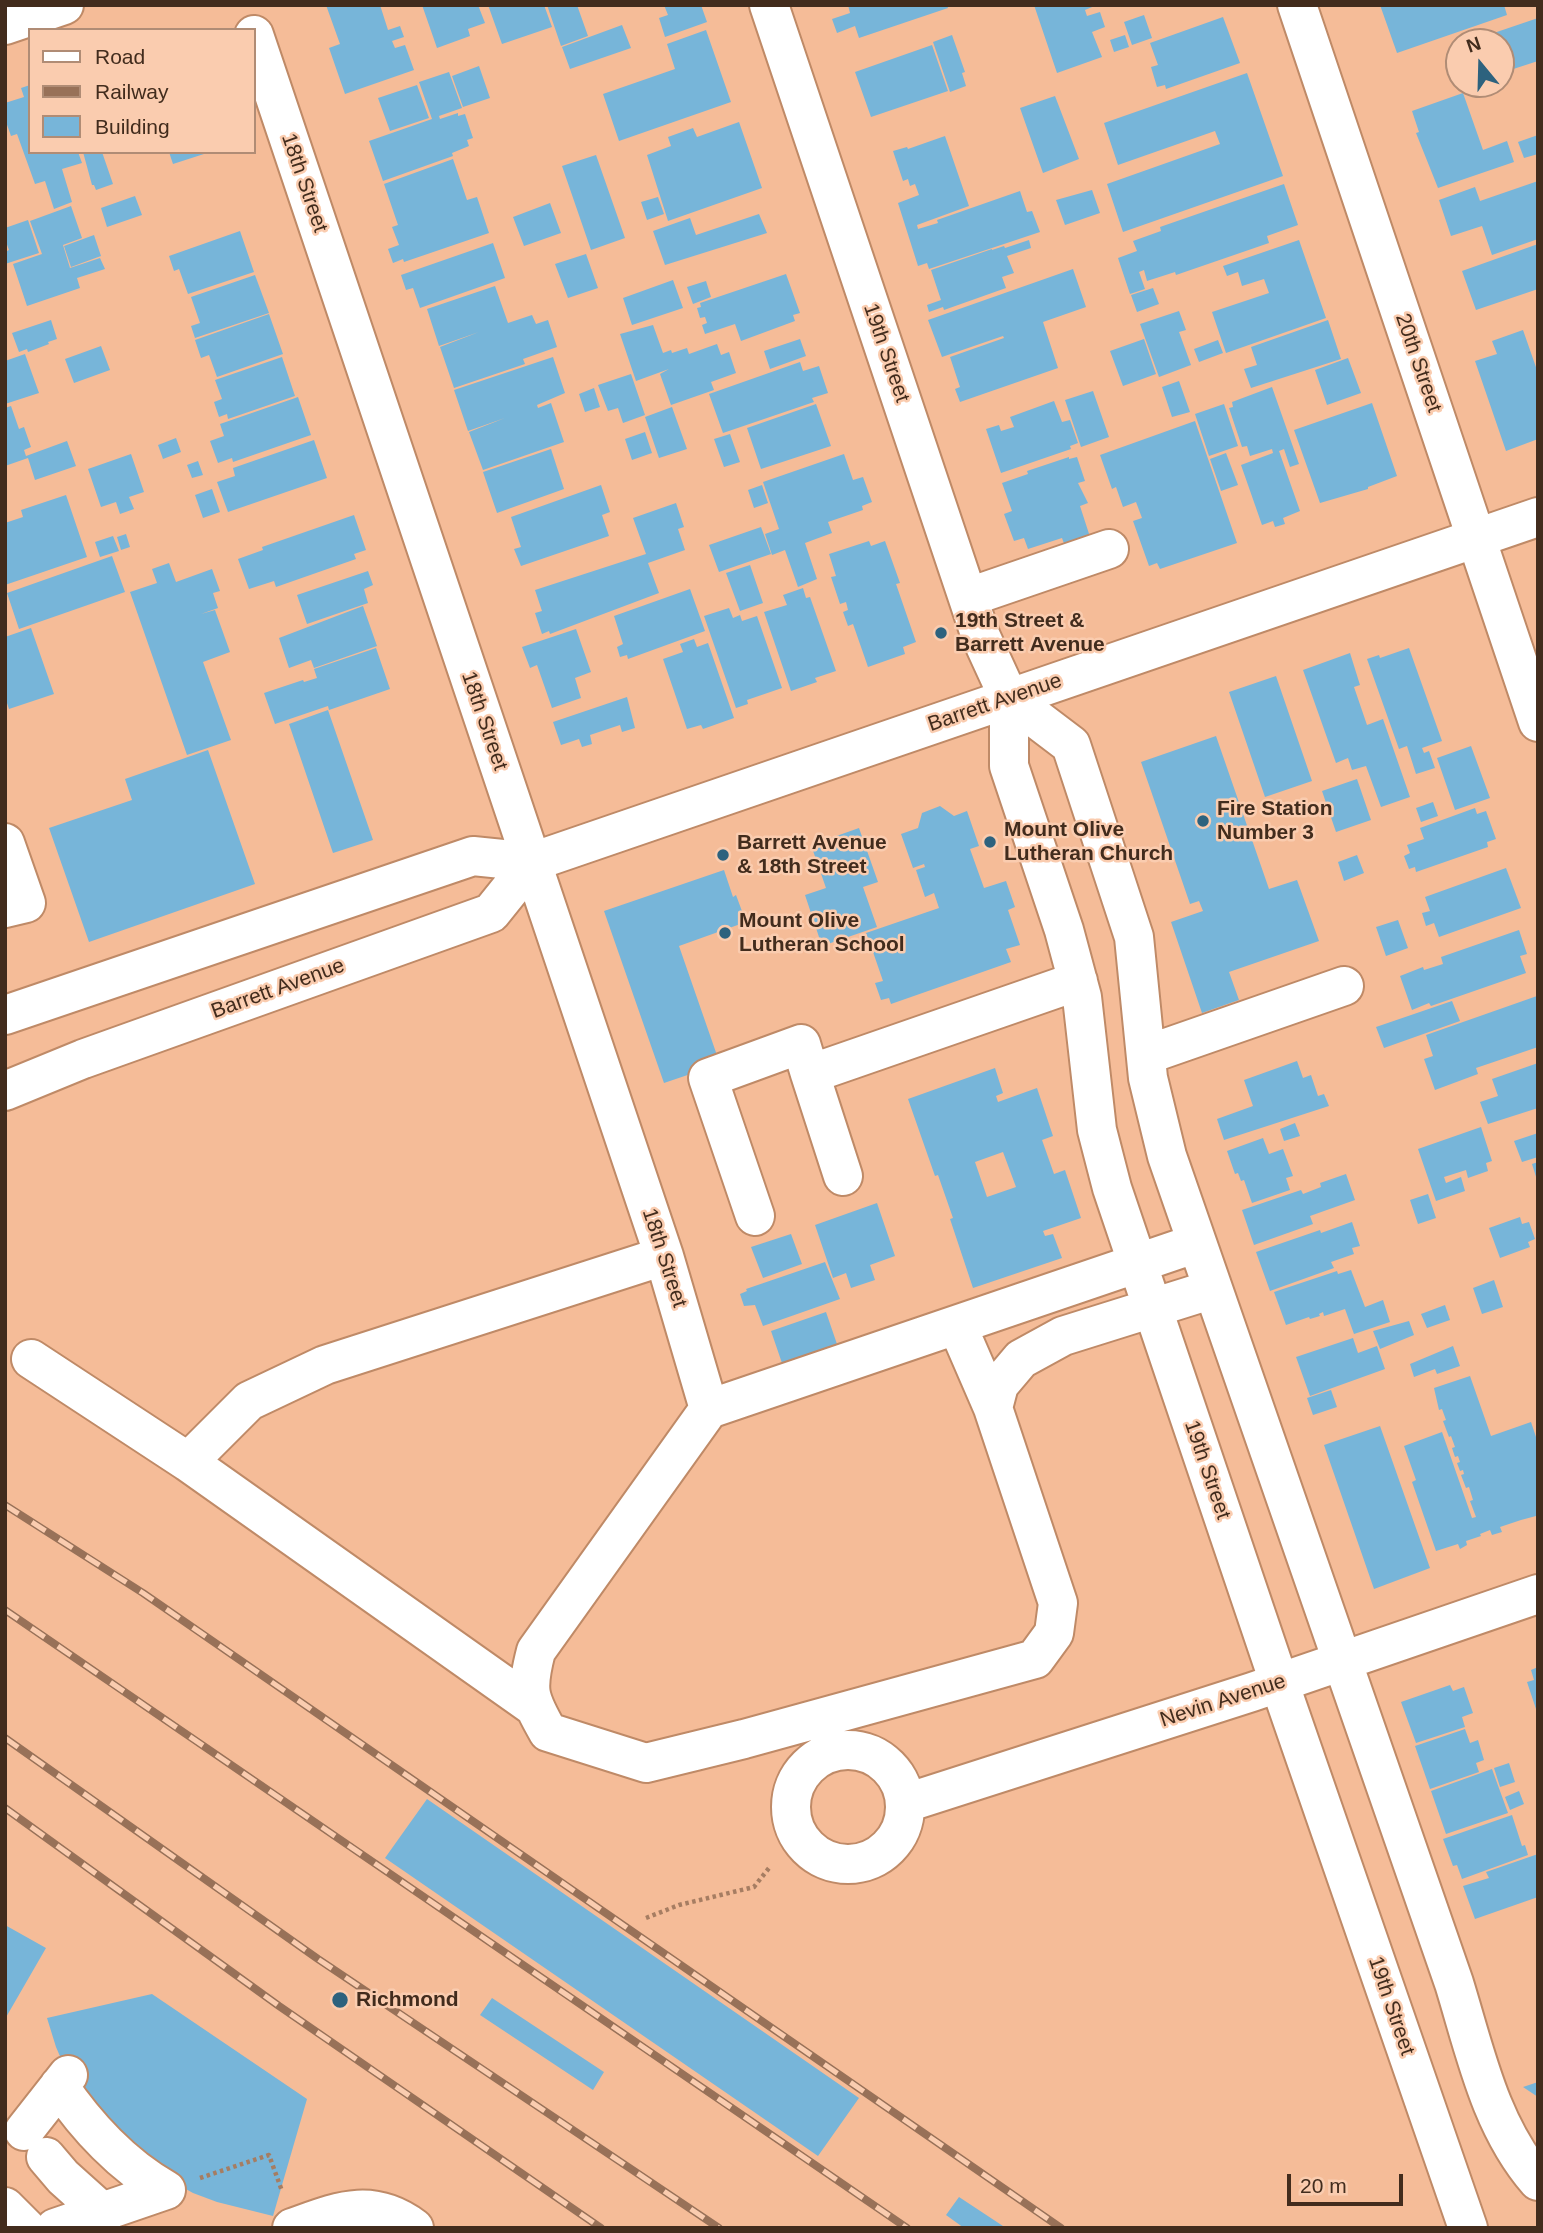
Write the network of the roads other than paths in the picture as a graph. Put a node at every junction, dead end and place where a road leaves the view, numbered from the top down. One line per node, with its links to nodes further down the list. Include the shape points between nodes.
1 (64, 5): 5 (street)
2 (244, 5): 6 (street, 18th Street)
3 (769, 5): 11 (street, 19th Street)
4 (1297, 5): 9 (street, 20th Street)
5 (5, 25)
6 (252, 28)
7 (256, 41): 15 (street, 18th Street)
8 (1538, 517): 9 (street, Barrett Avenue)
9 (1477, 538): 12 (street, Barrett Avenue); 13 (street, 20th Street)
10 (1109, 549): 11 (street)
11 (969, 597): 12 (street, 19th Street, via 981,637)
12 (1009, 698): 15 (street, Barrett Avenue); 17 (street, 19th Street, via 1009,766); 20 (street, 19th Street, via 1071,745 1134,937)
13 (1538, 722)
14 (5, 843): 16 (street)
15 (532, 862): 19 (street, Barrett Avenue, via 473,856); 22 (street, Barrett Avenue, via 491,913 82,1059); 26 (street, 18th Street)
16 (16, 905)
17 (1078, 981): 21 (street); 27 (street, 19th Street, via 1097,1130)
18 (1344, 986): 20 (street)
19 (5, 1015)
20 (1146, 1055): 25 (street, 19th Street, via 1167,1156)
21 (810, 1073): 23 (street); 24 (street, via 801,1044 708,1077)
22 (5, 1091)
23 (843, 1176)
24 (755, 1216)
25 (1197, 1243): 27 (street); 28 (street, 19th Street)
26 (664, 1256): 33 (street, 18th Street); 34 (street, via 325,1365 249,1401)
27 (1138, 1264): 29 (street, 19th Street); 30 (street)
28 (1213, 1289): 29 (street); 36 (street, 19th Street)
29 (1152, 1308): 32 (street, via 1063,1336 1021,1359 999,1385); 37 (street, 19th Street)
30 (957, 1325): 32 (street); 33 (street)
31 (31, 1359): 34 (street)
32 (993, 1408): 38 (street, via 1058,1603 1054,1633 1035,1660 646,1763 548,1732)
33 (709, 1409): 38 (street, via 536,1651 528,1679)
34 (188, 1462): 38 (street)
35 (1538, 1594): 36 (street, Nevin Avenue)
36 (1342, 1661): 37 (street, Nevin Avenue); 41 (street, 19th Street, via 1492,2103 1519,2159)
37 (1279, 1682): 39 (street, Nevin Avenue); 49 (street, 19th Street)
38 (533, 1706)
39 (906, 1803)
40 (28, 2143): 43 (street); 43 (street, via 63,2080 72,2105 131,2167 166,2190)
41 (1538, 2181)
42 (5, 2207): 46 (street)
43 (102, 2212): 47 (street)
44 (288, 2213): 45 (street)
45 (332, 2221): 48 (street, via 351,2209 379,2210)
46 (26, 2228)
47 (55, 2228)
48 (414, 2228)
49 (1468, 2228)

